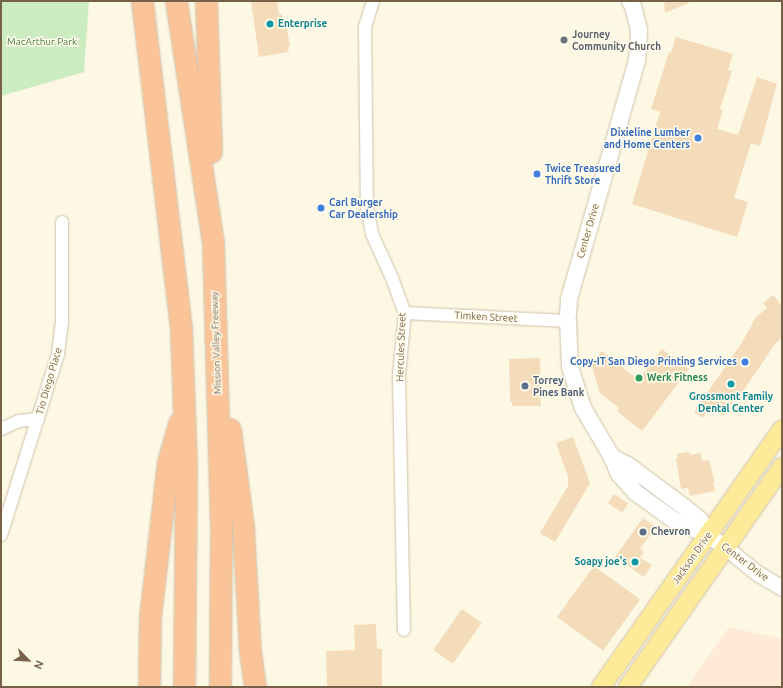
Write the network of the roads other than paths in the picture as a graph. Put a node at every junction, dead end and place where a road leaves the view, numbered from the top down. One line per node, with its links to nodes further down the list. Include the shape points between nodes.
1 (142, 1): 11 (highway, via 181,329)
2 (176, 1): 7 (highway, Mission Valley Freeway)
3 (206, 1): 7 (highway)
4 (373, 1): 8 (street, Hercules Street, via 365,26 367,206 372,234)
5 (630, 1): 10 (main road, Center Drive, via 639,30 637,61 569,299)
6 (62, 222): 12 (street, Tio Diego Place, via 62,321 58,354)
7 (213, 242): 9 (highway, Mission Valley Freeway)
8 (405, 313): 10 (street, Timken Street); 20 (street, Hercules Street, via 399,375)
9 (216, 317): 24 (highway, Mission Valley Freeway, via 221,528); 25 (highway, via 243,528 250,652)
10 (568, 318): 17 (main road, Center Drive, via 570,367 583,408 620,474 635,492 675,521)
11 (185, 403): 22 (highway, via 168,462 150,617); 23 (highway)
12 (38, 419): 13 (street, via 19,421); 16 (street, Tio Diego Place)
13 (1, 428)
14 (782, 429): 17 (main road, Jackson Drive)
15 (782, 467): 18 (main road)
16 (1, 535)
17 (708, 535): 18 (main road, Center Drive); 21 (main road, Jackson Drive)
18 (726, 548): 19 (street, Center Drive, via 757,573); 26 (main road)
19 (782, 588)
20 (404, 630)
21 (609, 682)
22 (149, 687)
23 (184, 687)
24 (220, 687)
25 (255, 687)
26 (628, 687)

